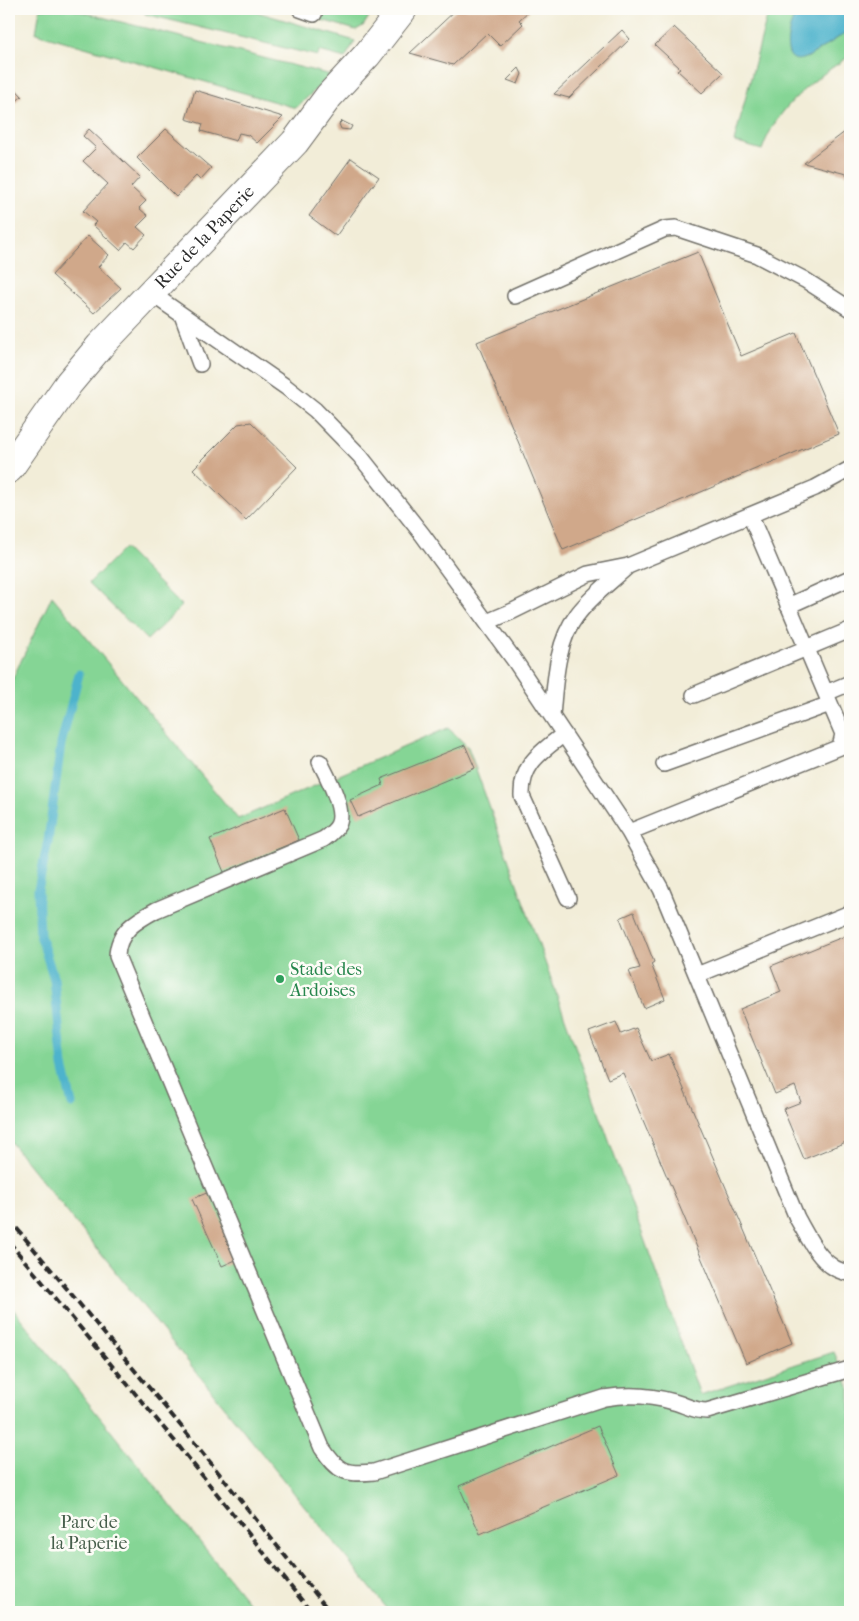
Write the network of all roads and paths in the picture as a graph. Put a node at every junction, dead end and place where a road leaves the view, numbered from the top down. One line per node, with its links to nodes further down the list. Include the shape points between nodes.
1 (300, 9): 3 (lane)
2 (403, 9): 4 (street, Rue de la Paperie, via 329,96 295,142)
3 (314, 14)
4 (152, 294): 7 (lane); 9 (street, Rue de la Paperie, via 100,346 69,383)
5 (515, 296): 6 (lane, via 676,228 757,255)
6 (850, 309)
7 (182, 315): 8 (lane); 15 (lane, via 286,387 338,432 411,519)
8 (200, 364)
9 (9, 469)
10 (850, 469): 11 (lane, via 815,488)
11 (750, 515): 12 (lane); 14 (lane)
12 (628, 566): 15 (lane, via 588,574); 21 (lane, via 586,604 568,630 556,673)
13 (850, 578): 14 (lane)
14 (788, 606): 17 (lane)
15 (487, 622): 21 (lane)
16 (850, 630): 17 (lane)
17 (807, 648): 19 (lane); 20 (lane)
18 (850, 683): 20 (lane)
19 (694, 695)
20 (828, 699): 24 (lane); 25 (lane, via 843,734 840,747)
21 (552, 716): 22 (lane)
22 (564, 734): 25 (lane); 26 (lane, via 526,768 521,782 522,796)
23 (320, 762): 30 (lane, via 340,812 338,825 332,832 138,920 122,935 118,956 322,1448 332,1463 352,1474 374,1472 604,1398 645,1396 707,1411)
24 (664, 764)
25 (629, 832): 28 (lane, via 661,889)
26 (568, 898)
27 (850, 913): 28 (lane)
28 (697, 976): 29 (lane, via 797,1218 826,1263)
29 (850, 1273)
30 (850, 1369)

